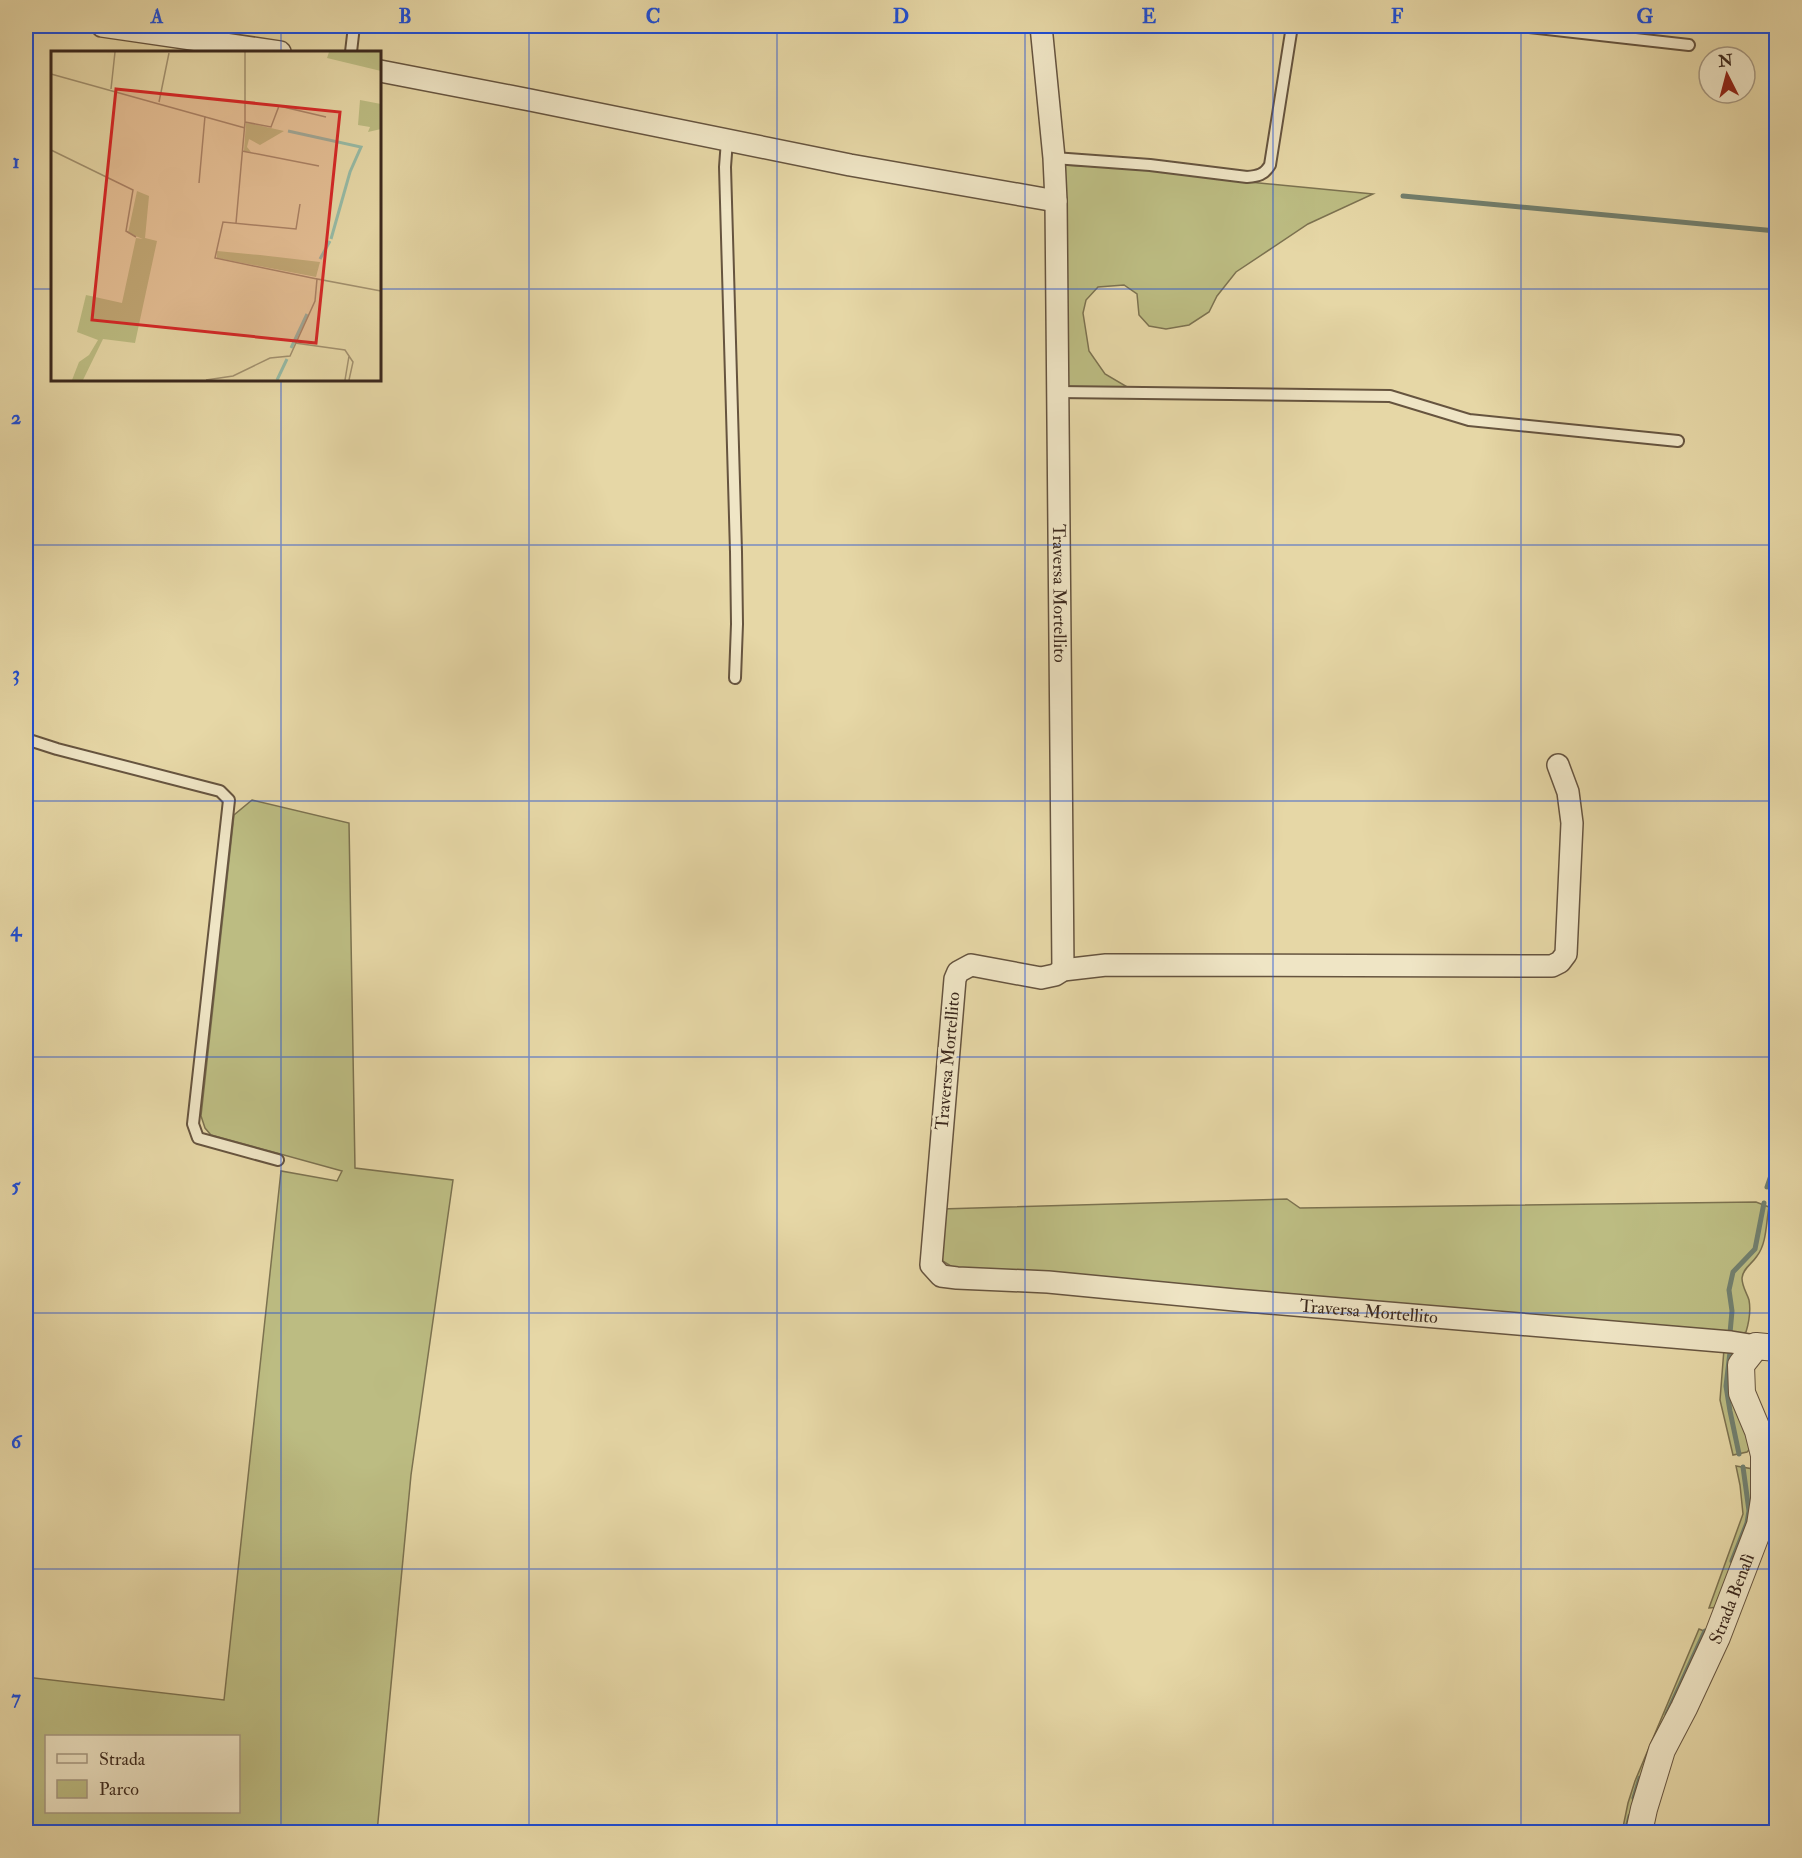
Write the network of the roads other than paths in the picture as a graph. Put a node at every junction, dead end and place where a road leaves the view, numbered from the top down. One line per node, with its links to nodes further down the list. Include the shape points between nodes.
1 (102, 26): 7 (street)
2 (354, 26): 8 (lane)
3 (1041, 26): 11 (street, Traversa Mortellito)
4 (1292, 26): 11 (lane, via 1266,172 1247,177)
5 (1520, 26): 6 (lane)
6 (1689, 45)
7 (273, 51)
8 (351, 51)
9 (381, 72): 10 (street)
10 (727, 140): 12 (street); 15 (lane)
11 (1054, 158): 12 (street, Traversa Mortellito)
12 (1056, 201): 13 (street, Traversa Mortellito)
13 (1058, 392): 14 (lane, via 1390,396 1469,420); 18 (street, Traversa Mortellito)
14 (1678, 441)
15 (735, 678)
16 (26, 739): 19 (lane, via 220,791 229,800 193,1124 198,1138)
17 (1558, 765): 18 (street, via 1568,792 1572,834 1566,954 1552,966 1106,965)
18 (1063, 970): 20 (street, Traversa Mortellito, via 1041,978 971,965 958,972 931,1265 941,1276 1048,1282)
19 (278, 1160)
20 (1766, 1347): 21 (street, Strada Benalì, via 1742,1365 1742,1393 1764,1455 1760,1525 1717,1637 1662,1750)
21 (1639, 1833)

